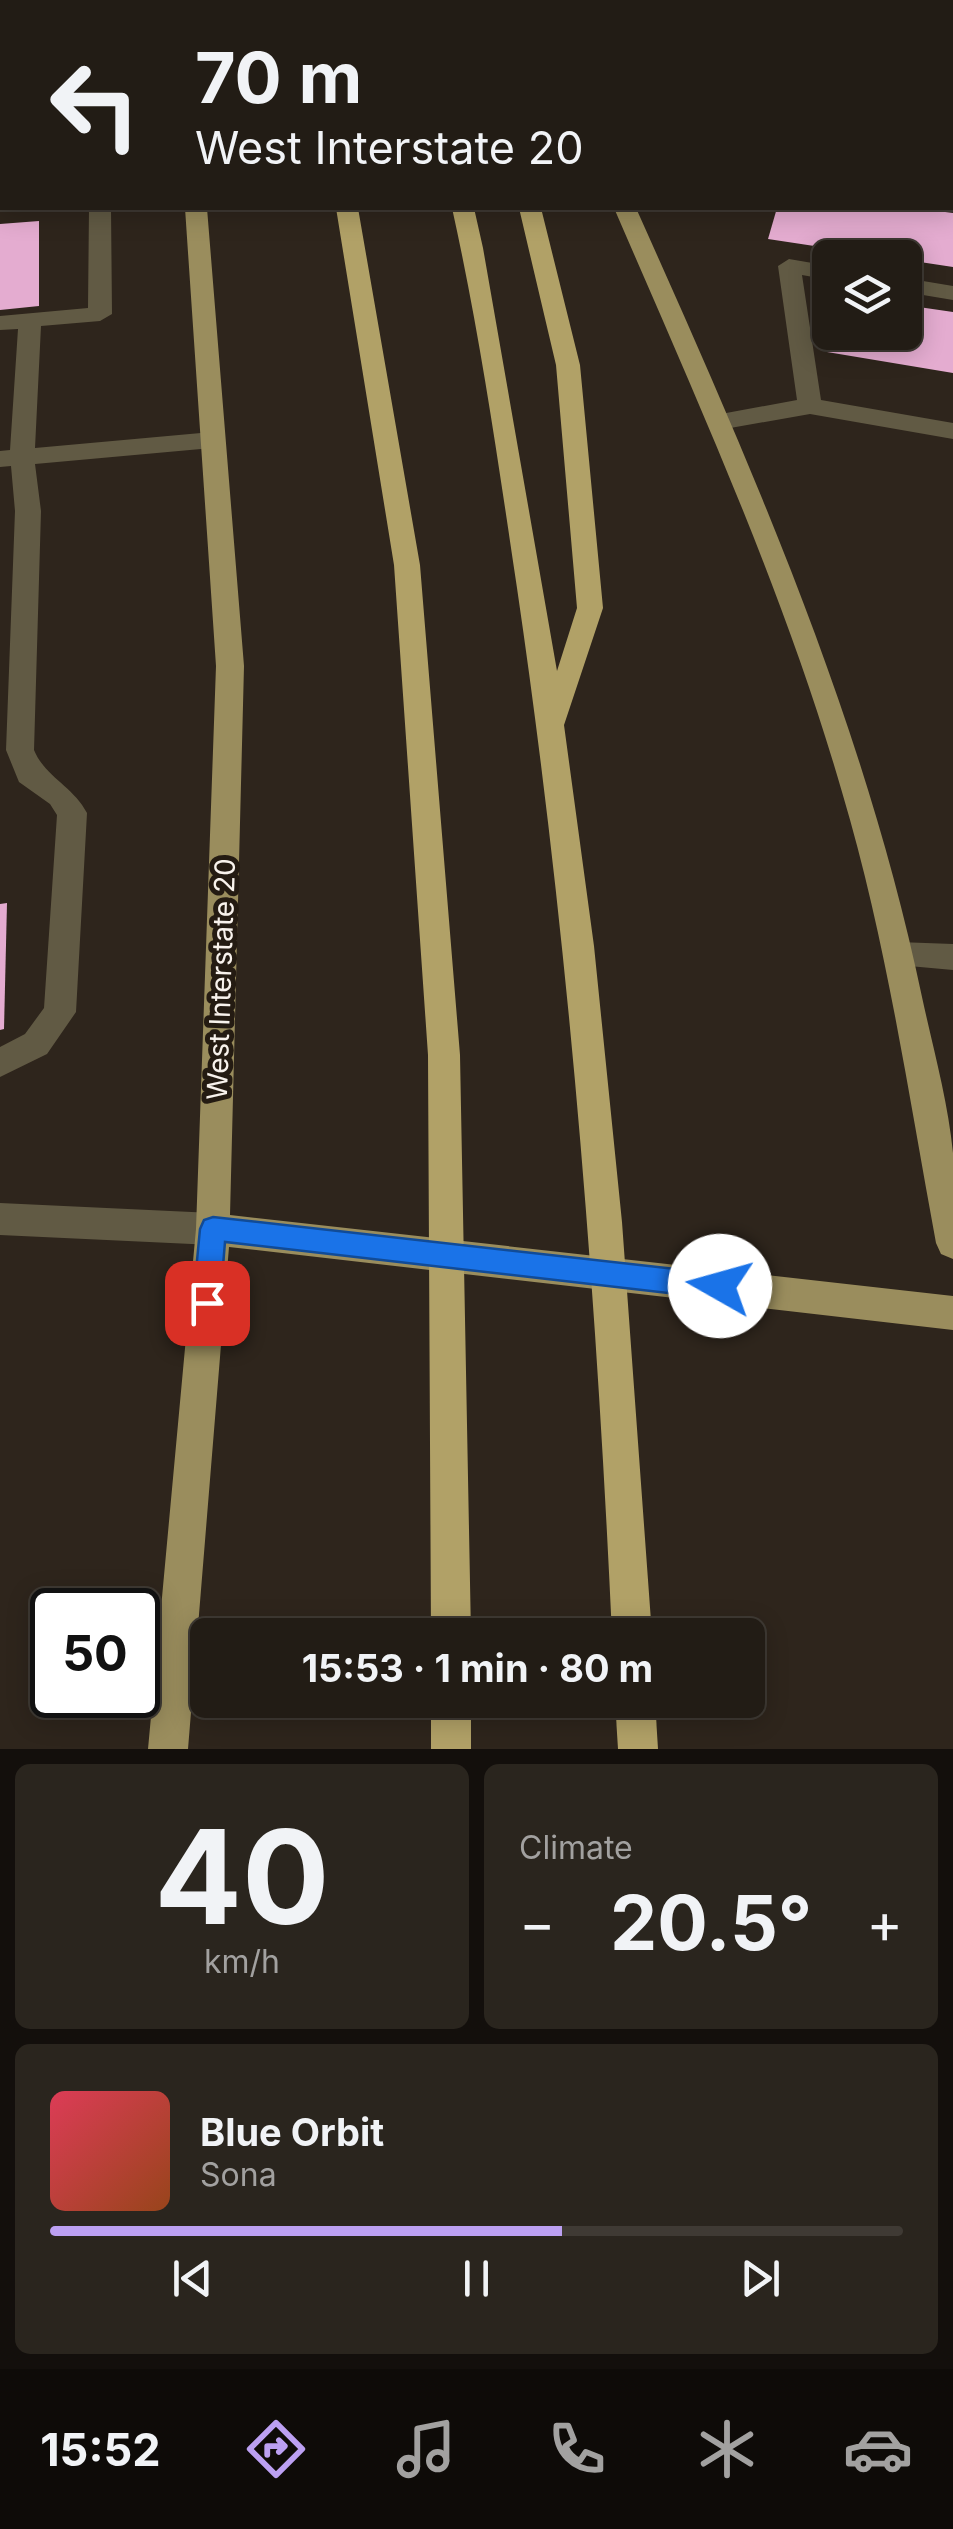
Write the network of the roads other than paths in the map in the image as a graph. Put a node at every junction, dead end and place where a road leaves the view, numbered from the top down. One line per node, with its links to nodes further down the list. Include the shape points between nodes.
1 (100, 210): 10 (street, via 100,314)
2 (196, 210): 17 (main road, West Interstate 20)
3 (347, 210): 28 (highway, via 408,565 444,1056)
4 (463, 210): 20 (highway)
5 (530, 210): 20 (highway, via 568,365 590,608)
6 (626, 210): 15 (main road)
7 (812, 270): 14 (street, via 789,266)
8 (922, 288): 9 (street)
9 (953, 293)
10 (30, 320): 11 (street); 12 (street)
11 (0, 324)
12 (26, 388): 13 (street); 18 (street)
13 (0, 391)
14 (810, 406): 15 (street); 16 (street)
15 (719, 422): 21 (main road, via 766,531 857,792)
16 (953, 431)
17 (212, 440): 18 (street); 25 (main road, West Interstate 20, via 230,666)
18 (11, 458): 19 (street, via 28,511)
19 (11, 677): 23 (street, via 29,774 72,813 60,1012 36,1044)
20 (553, 724): 29 (highway, via 591,1087)
21 (898, 954): 22 (street); 26 (main road)
22 (953, 957)
23 (0, 1063)
24 (0, 1218): 25 (street)
25 (213, 1229): 27 (main road); 32 (main road, West Interstate 20)
26 (953, 1243)
27 (953, 1313)
28 (451, 1618)
29 (631, 1618)
30 (451, 1718): 33 (highway)
31 (637, 1718): 34 (highway)
32 (168, 1749)
33 (452, 1749)
34 (638, 1749)

